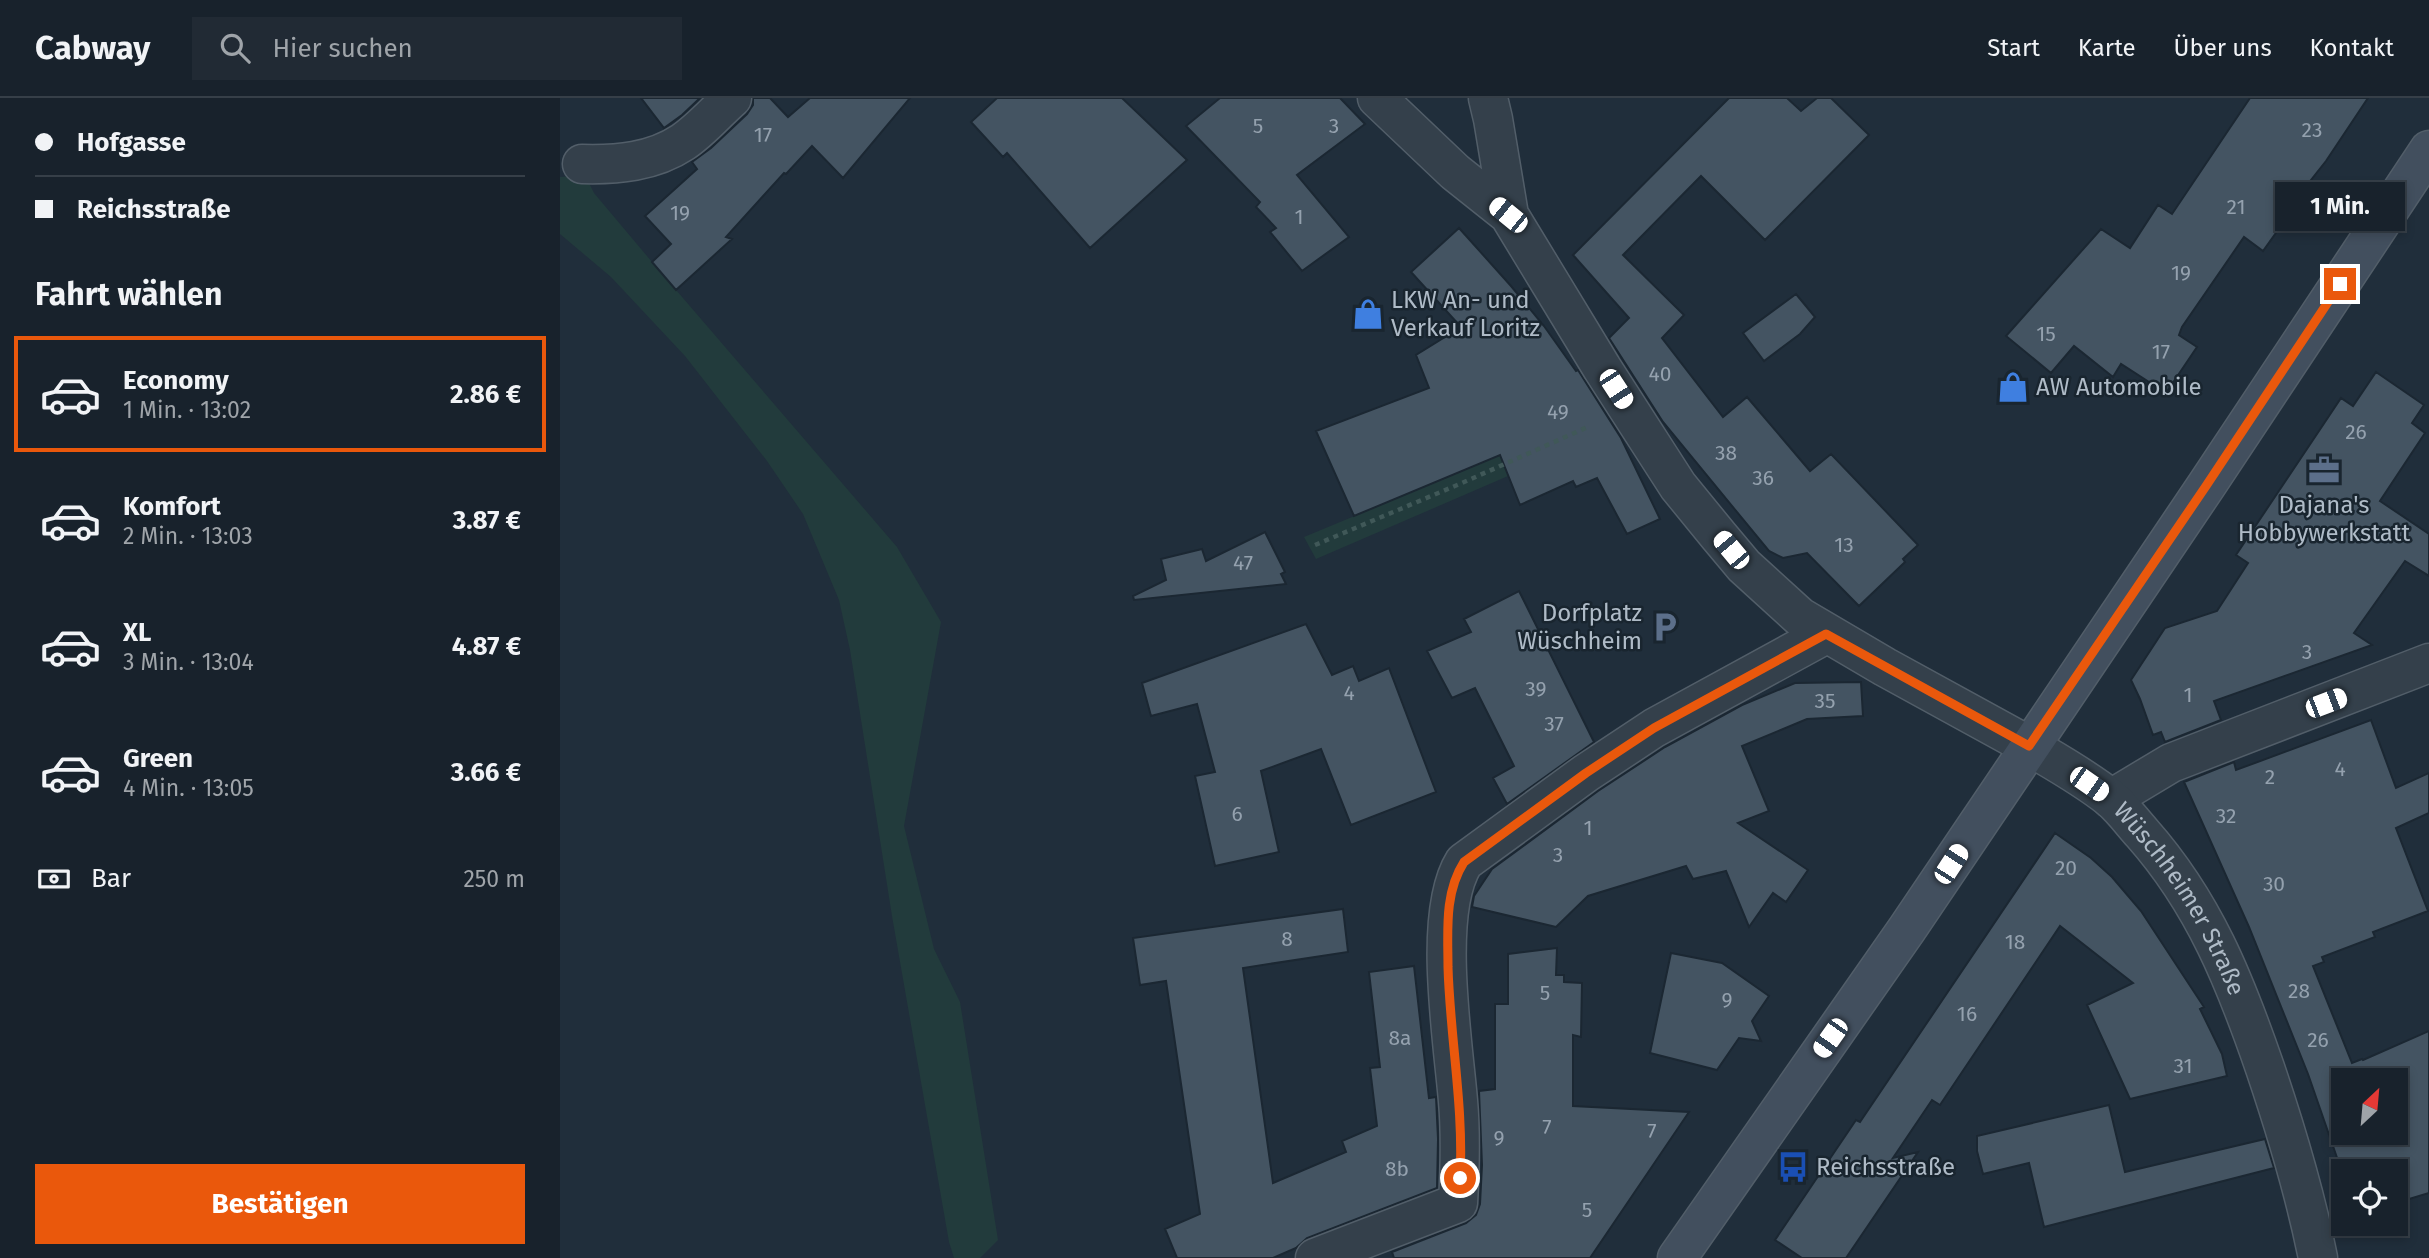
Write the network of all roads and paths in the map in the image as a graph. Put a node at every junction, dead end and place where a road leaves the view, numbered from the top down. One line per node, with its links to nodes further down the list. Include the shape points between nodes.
1 (732, 98): 5 (street, via 683,142 649,159)
2 (1377, 98): 6 (street)
3 (1488, 98): 6 (street, Wüschheimer Straße)
4 (2429, 150): 11 (main road)
5 (582, 164)
6 (1508, 215): 7 (street, Wüschheimer Straße)
7 (1629, 410): 8 (path); 9 (street, Wüschheimer Straße, via 1678,486 1744,566 1800,617)
8 (1315, 545)
9 (1826, 634): 11 (street, Wüschheimer Straße); 13 (street, via 1654,728 1464,862 1447,920 1461,1154 1458,1203)
10 (2429, 663): 12 (street, via 2172,763)
11 (2029, 746): 12 (street, Wüschheimer Straße); 14 (main road)
12 (2111, 799): 15 (street, Wüschheimer Straße, via 2183,886 2227,965 2293,1154)
13 (1315, 1258)
14 (1677, 1258)
15 (2318, 1258)

